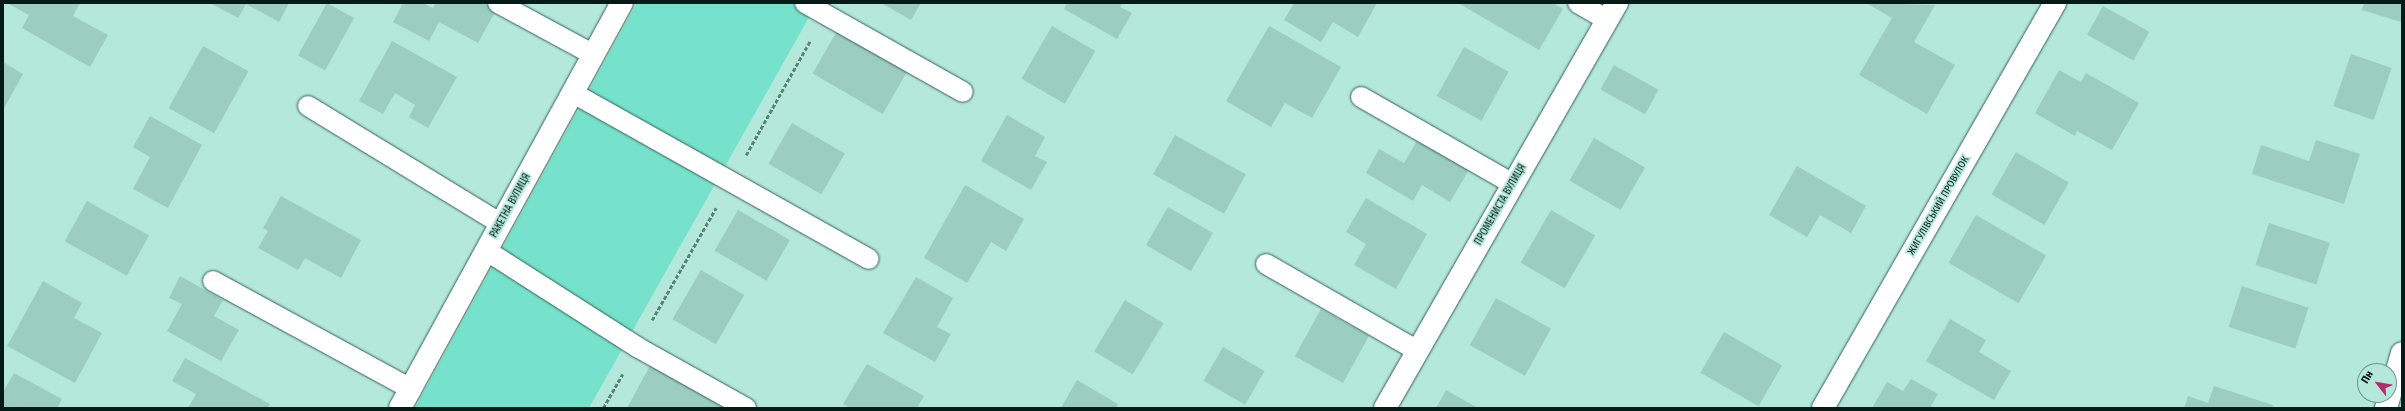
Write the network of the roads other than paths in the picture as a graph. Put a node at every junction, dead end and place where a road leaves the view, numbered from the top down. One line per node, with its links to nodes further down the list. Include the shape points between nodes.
1 (498, 3): 7 (lane)
2 (622, 3): 7 (street, РАКЕТНА ВУЛИЦЯ)
3 (805, 3): 8 (lane)
4 (1578, 3): 6 (lane)
5 (2055, 3): 24 (street, ЖИГУЛІВСЬКИЙ ПРОВУЛОК)
6 (1612, 11): 12 (street, ПРОМЕНИСТА ВУЛИЦЯ)
7 (594, 55): 9 (street, РАКЕТНА ВУЛИЦЯ)
8 (963, 92)
9 (573, 93): 13 (street, РАКЕТНА ВУЛИЦЯ); 15 (lane)
10 (1361, 98): 12 (lane)
11 (308, 106): 13 (lane)
12 (1513, 184): 18 (street, ПРОМЕНИСТА ВУЛИЦЯ)
13 (501, 224): 14 (street, РАКЕТНА ВУЛИЦЯ)
14 (487, 251): 20 (street, РАКЕТНА ВУЛИЦЯ); 22 (lane, via 638,347)
15 (869, 259)
16 (1266, 264): 18 (lane)
17 (213, 281): 20 (lane)
18 (1418, 350): 23 (street, ПРОМЕНИСТА ВУЛИЦЯ)
19 (2402, 353): 25 (street)
20 (411, 389): 21 (street, РАКЕТНА ВУЛИЦЯ)
21 (400, 408)
22 (746, 408)
23 (1385, 408)
24 (1823, 408)
25 (2386, 408)

